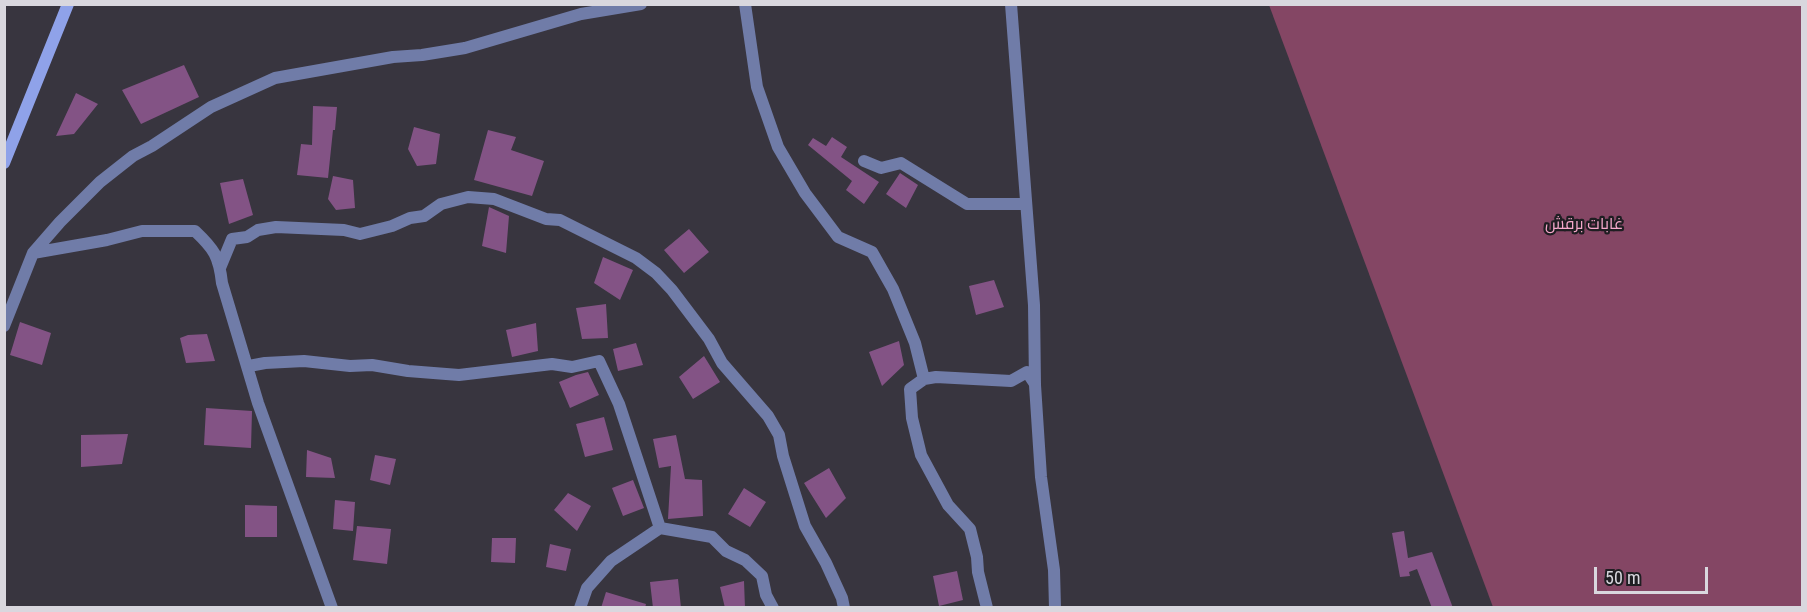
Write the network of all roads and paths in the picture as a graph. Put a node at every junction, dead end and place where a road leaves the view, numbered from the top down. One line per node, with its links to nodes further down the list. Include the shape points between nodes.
1 (68, 4): 6 (main road)
2 (640, 4): 8 (street, via 581,14 465,48 275,78 211,107 133,156 71,210)
3 (745, 4): 12 (street, via 757,87 778,147 805,193 838,237 872,252 893,289 915,343)
4 (1011, 4): 7 (street)
5 (864, 160): 7 (street, via 880,168 901,163 967,204)
6 (4, 163)
7 (1025, 204): 13 (street, via 1034,305)
8 (33, 253): 9 (street, via 142,231 195,231 212,248); 10 (street)
9 (220, 268): 11 (street); 18 (street, via 232,239 247,237 258,230 276,227 360,234 424,216 441,204 468,197 494,200 546,219 560,220 636,258 672,290 722,363 768,416 779,435 805,526 826,563)
10 (4, 326)
11 (249, 366): 14 (street, via 304,361 459,375 552,364 572,367 599,361 619,404); 15 (street, via 258,403)
12 (924, 379): 13 (street, via 1011,381 1027,372); 19 (street, via 910,389 921,455 948,505 970,529)
13 (1035, 385): 20 (street)
14 (660, 528): 16 (street, via 611,561 587,588); 17 (street, via 711,537 726,551 745,560 762,576)
15 (332, 608)
16 (580, 608)
17 (773, 608)
18 (844, 608)
19 (987, 608)
20 (1055, 608)

